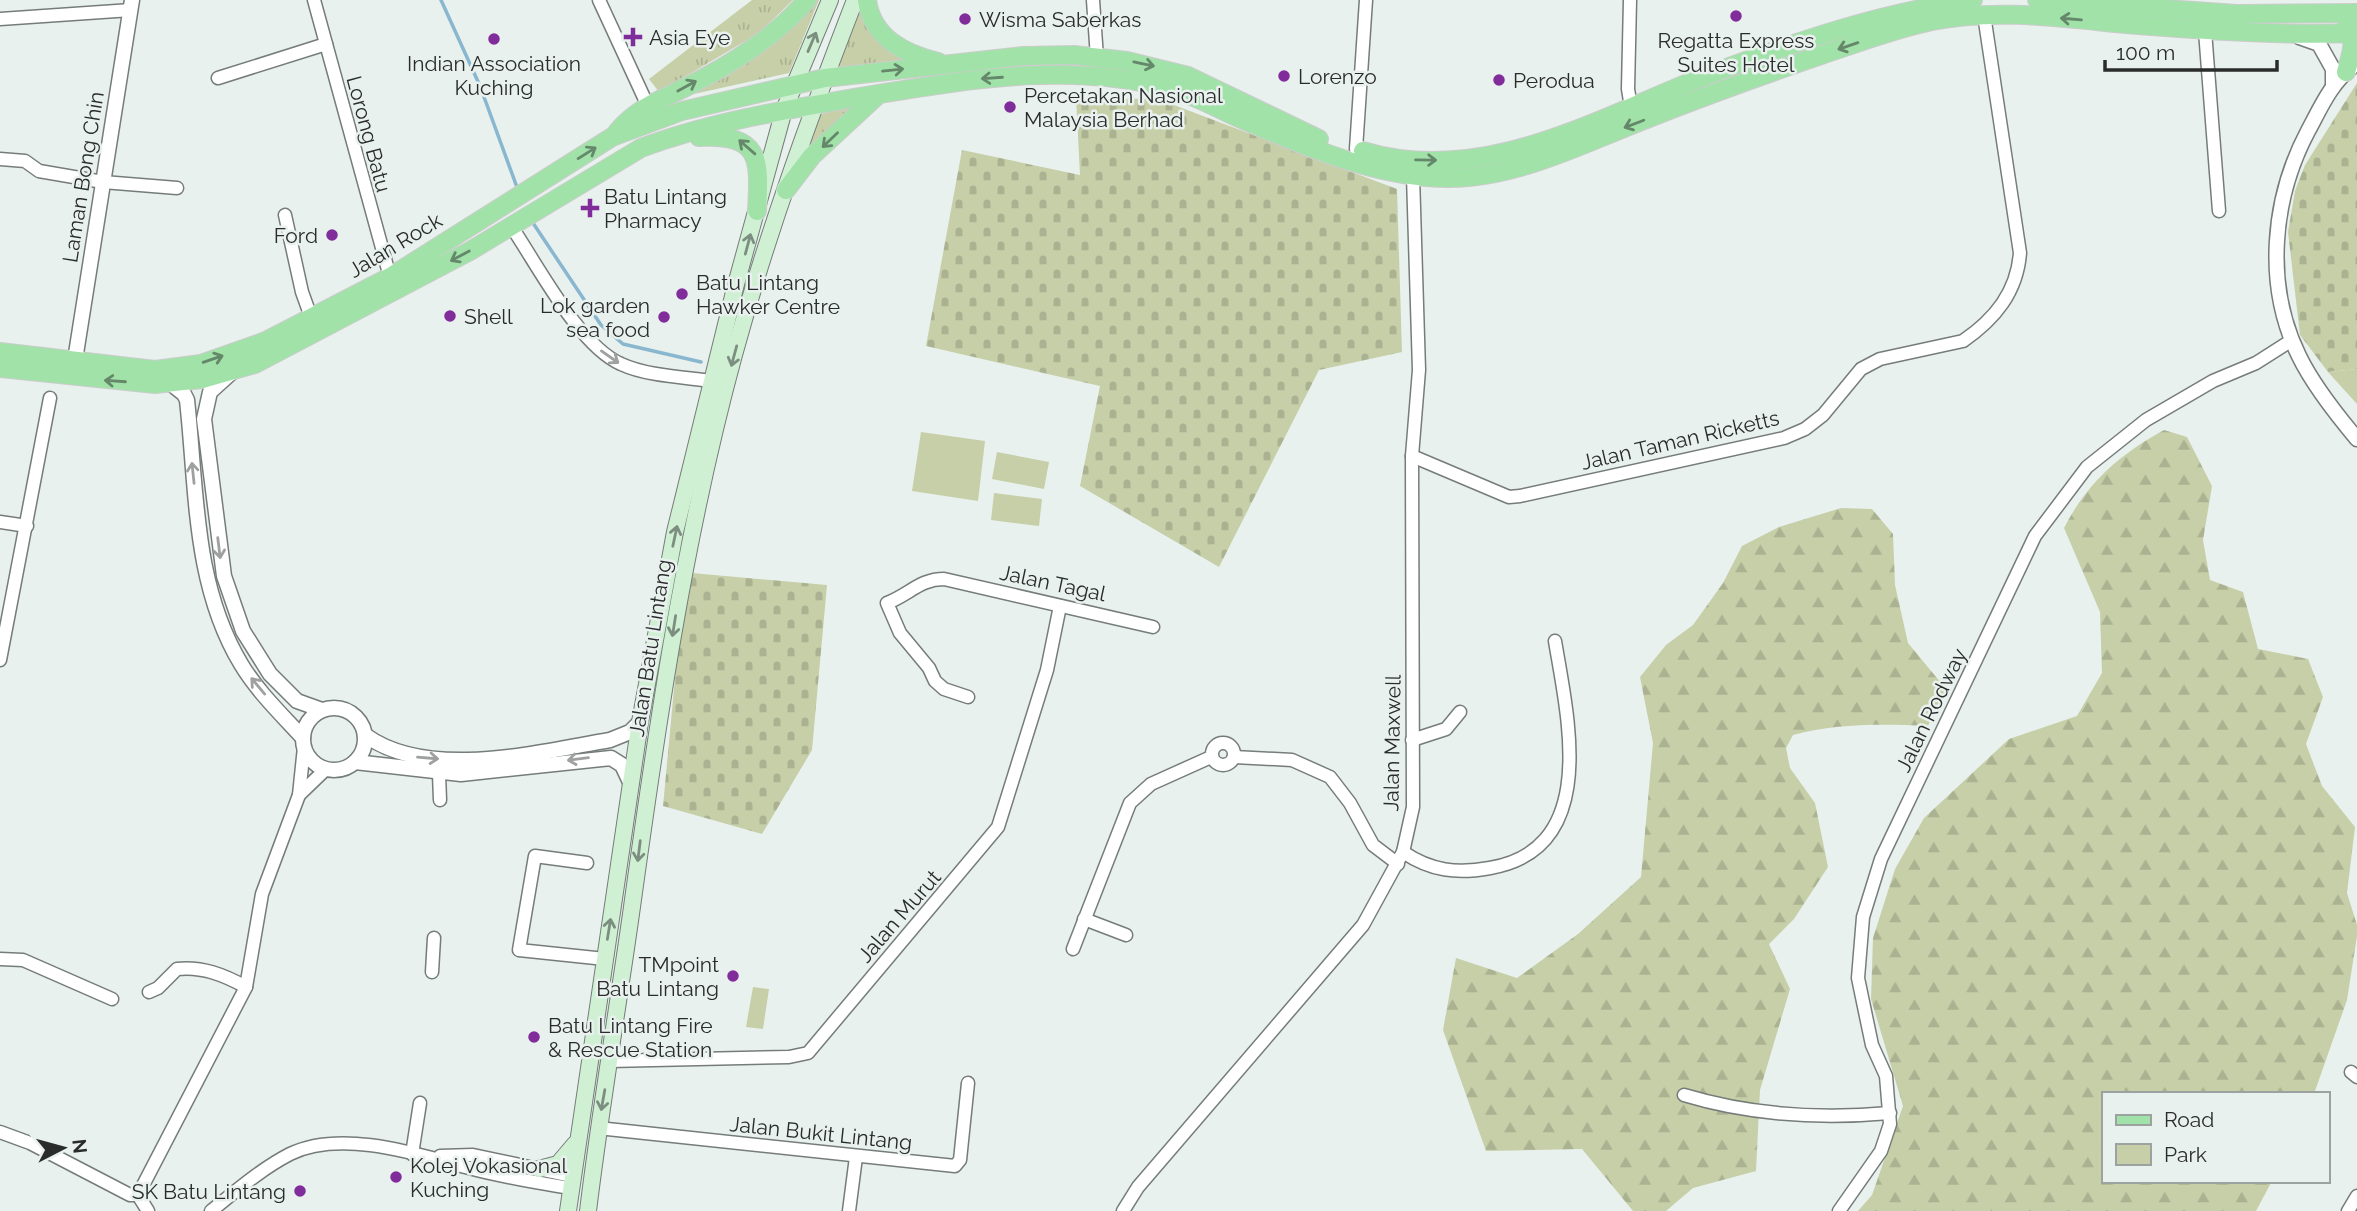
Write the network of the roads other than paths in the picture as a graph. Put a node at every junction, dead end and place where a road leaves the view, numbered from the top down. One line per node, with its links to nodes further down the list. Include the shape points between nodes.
1 (314, 0): 20 (street, Lorong Batu)
2 (599, 0): 28 (street)
3 (807, 0): 28 (main road, one-way to 3, via 685,88 765,38)
4 (830, 0): 26 (main road, Jalan Batu Lintang, one-way to 4)
5 (855, 0): 25 (main road, Jalan Batu Lintang)
6 (867, 0): 22 (main road, via 871,15 893,45)
7 (1093, 0): 21 (street)
8 (1366, 0): 34 (street)
9 (1630, 0): 30 (street)
10 (1973, 0): 30 (main road, Jalan Rock, via 1869,20)
11 (2037, 0): 14 (main road)
12 (131, 5): 16 (street); 37 (street, Laman Bong Chin)
13 (2357, 13): 14 (main road)
14 (2237, 14): 18 (main road, via 2261,21 2342,22)
15 (1984, 15): 17 (main road, Jalan Rock, one-way to 15); 36 (main road, Jalan Rock, one-way to 36, via 1893,30 1546,160 1468,177); 55 (street, Jalan Taman Ricketts, via 2020,253 2019,275 2009,295 1973,334 1963,341 1880,359 1861,369 1823,415 1805,429 1727,453 1520,496 1509,496)
16 (0, 19)
17 (2205, 31): 19 (main road, Jalan Rock); 41 (street)
18 (2355, 33): 19 (main road, Jalan Rock); 23 (main road)
19 (2286, 35): 23 (street, via 2319,44 2333,69)
20 (326, 44): 24 (street); 44 (street, Lorong Batu)
21 (1097, 58): 22 (main road, Jalan Rock, via 1023,56); 34 (main road, Jalan Rock, one-way to 34, via 1188,76 1314,137)
22 (949, 65): 25 (main road, Jalan Rock, one-way to 22)
23 (2345, 73): 46 (street, via 2298,151 2281,203 2276,267)
24 (218, 78)
25 (825, 78): 26 (main road, Jalan Rock); 29 (main road, Jalan Batu Lintang)
26 (794, 83): 31 (main road, Jalan Batu Lintang); 32 (main road, Jalan Rock, via 682,111)
27 (879, 94): 29 (main road, Jalan Rock); 36 (main road, Jalan Rock, one-way to 27, via 1311,149 1181,92 1147,82 1051,75); 39 (main road, one-way to 39, via 812,156)
28 (647, 104): 32 (main road)
29 (816, 105): 31 (main road, Jalan Rock); 39 (main road, Jalan Batu Lintang)
30 (1631, 107): 34 (main road, Jalan Rock, one-way to 30, via 1424,161 1465,158 1542,144)
31 (785, 110): 33 (main road, Jalan Rock); 40 (main road, Jalan Batu Lintang)
32 (612, 137): 44 (main road, Jalan Rock, one-way to 32)
33 (667, 138): 40 (main road, one-way to 33, via 760,168 756,155 744,143 714,136); 43 (main road, Jalan Rock, via 615,161)
34 (1356, 149)
35 (0, 159): 37 (street)
36 (1413, 176): 55 (street, Jalan Maxwell, via 1419,370)
37 (103, 182): 38 (street); 48 (street, Laman Bong Chin)
38 (177, 188)
39 (786, 190): 87 (main road, Jalan Batu Lintang, one-way to 87, via 735,353 685,562)
40 (757, 211): 51 (main road, Jalan Batu Lintang, one-way to 40)
41 (2219, 211)
42 (285, 215): 45 (street)
43 (515, 224): 50 (main road, Jalan Rock, one-way to 50, via 274,357); 51 (street, one-way to 51, via 578,327 598,348 621,364)
44 (390, 277): 45 (main road, Jalan Rock)
45 (311, 317): 48 (main road, Jalan Rock, one-way to 45, via 155,370 201,364 266,341)
46 (2292, 340): 54 (street, via 2308,372); 91 (street, Jalan Rodway, via 2146,420 2087,467 2035,536 1881,859 1863,917 1858,978 1872,1045 1886,1076)
47 (0, 352): 48 (main road, Jalan Rock)
48 (75, 360)
49 (0, 368): 52 (main road, Jalan Rock, one-way to 49, via 98,380)
50 (234, 370): 52 (main road, Jalan Rock); 63 (street, one-way to 63, via 210,392 204,419 224,576 243,631 270,674 297,701)
51 (712, 381): 65 (main road, Jalan Batu Lintang, one-way to 51, via 675,532)
52 (169, 382): 68 (street, one-way to 52, via 242,666 215,611 202,563 187,400)
53 (50, 398): 57 (street)
54 (2357, 439)
55 (1412, 456): 67 (street, Jalan Maxwell)
56 (0, 522): 57 (street)
57 (27, 526): 61 (street)
58 (1060, 606): 59 (street, Jalan Tagal); 62 (street, Jalan Tagal, via 944,579 924,580 887,603 900,634 929,667 935,681); 87 (street, Jalan Murut, via 1046,670 998,827 808,1053)
59 (1153, 627)
60 (1555, 641): 75 (street, via 1570,730 1569,775 1559,819 1541,845 1524,859 1472,871 1436,870)
61 (0, 660)
62 (968, 697)
63 (322, 710): 66 (street, via 346,709); 68 (street, via 307,722)
64 (1460, 712): 67 (street, via 1446,729)
65 (640, 722): 66 (street, one-way to 65, via 405,756 461,760 610,740); 72 (main road, Jalan Batu Lintang)
66 (365, 735): 69 (street)
67 (1412, 740): 75 (street, Jalan Maxwell, via 1413,807)
68 (303, 742): 70 (street, via 308,757); 73 (street)
69 (355, 762): 70 (street, via 346,768); 71 (street)
70 (326, 769): 73 (street)
71 (439, 774): 72 (street, one-way to 71, via 622,765 611,758); 74 (street)
72 (631, 785): 82 (main road, Jalan Batu Lintang, one-way to 72)
73 (299, 795): 84 (street, via 262,894)
74 (440, 800)
75 (1401, 858): 77 (street, via 1373,845 1330,778 1292,760 1234,757 1220,766 1211,757 1151,784 1130,803); 111 (street, Jalan Maxwell, via 1363,925 1138,1186)
76 (586, 863): 82 (street, via 535,856 519,950)
77 (1084, 919): 78 (street); 80 (street)
78 (1126, 935)
79 (434, 938): 83 (street)
80 (1073, 949)
81 (0, 959): 86 (street, via 23,960)
82 (605, 959): 94 (main road, Jalan Batu Lintang)
83 (432, 972)
84 (246, 987): 85 (street, via 188,967 177,969); 103 (street)
85 (149, 992)
86 (112, 999)
87 (610, 1061): 92 (main road, Jalan Batu Lintang, one-way to 92)
88 (968, 1083): 99 (street, Jalan Bukit Lintang, via 960,1160 955,1166)
89 (1684, 1095): 91 (street, via 1758,1111 1827,1116)
90 (420, 1103): 96 (street)
91 (1890, 1113): 112 (street, Jalan Rodway, via 1881,1151)
92 (598, 1128): 95 (main road, Jalan Batu Lintang); 99 (street, Jalan Bukit Lintang)
93 (0, 1132): 103 (street)
94 (577, 1142): 101 (main road, via 558,1164); 102 (main road, Jalan Batu Lintang)
95 (596, 1146): 102 (main road); 109 (main road, Jalan Batu Lintang)
96 (412, 1154): 98 (street); 106 (street, via 342,1143 309,1148 275,1163)
97 (473, 1155): 98 (street); 100 (street, via 466,1160); 101 (street)
98 (429, 1156): 100 (street)
99 (856, 1157): 110 (street)
100 (470, 1168): 102 (street)
101 (539, 1169): 102 (street)
102 (574, 1183): 107 (main road, Jalan Batu Lintang); 108 (main road)
103 (138, 1195): 105 (street)
104 (2357, 1196): 113 (street)
105 (148, 1211)
106 (211, 1211)
107 (568, 1211)
108 (582, 1211)
109 (588, 1211)
110 (849, 1211)
111 (1124, 1211)
112 (1839, 1211)
113 (2348, 1211)

